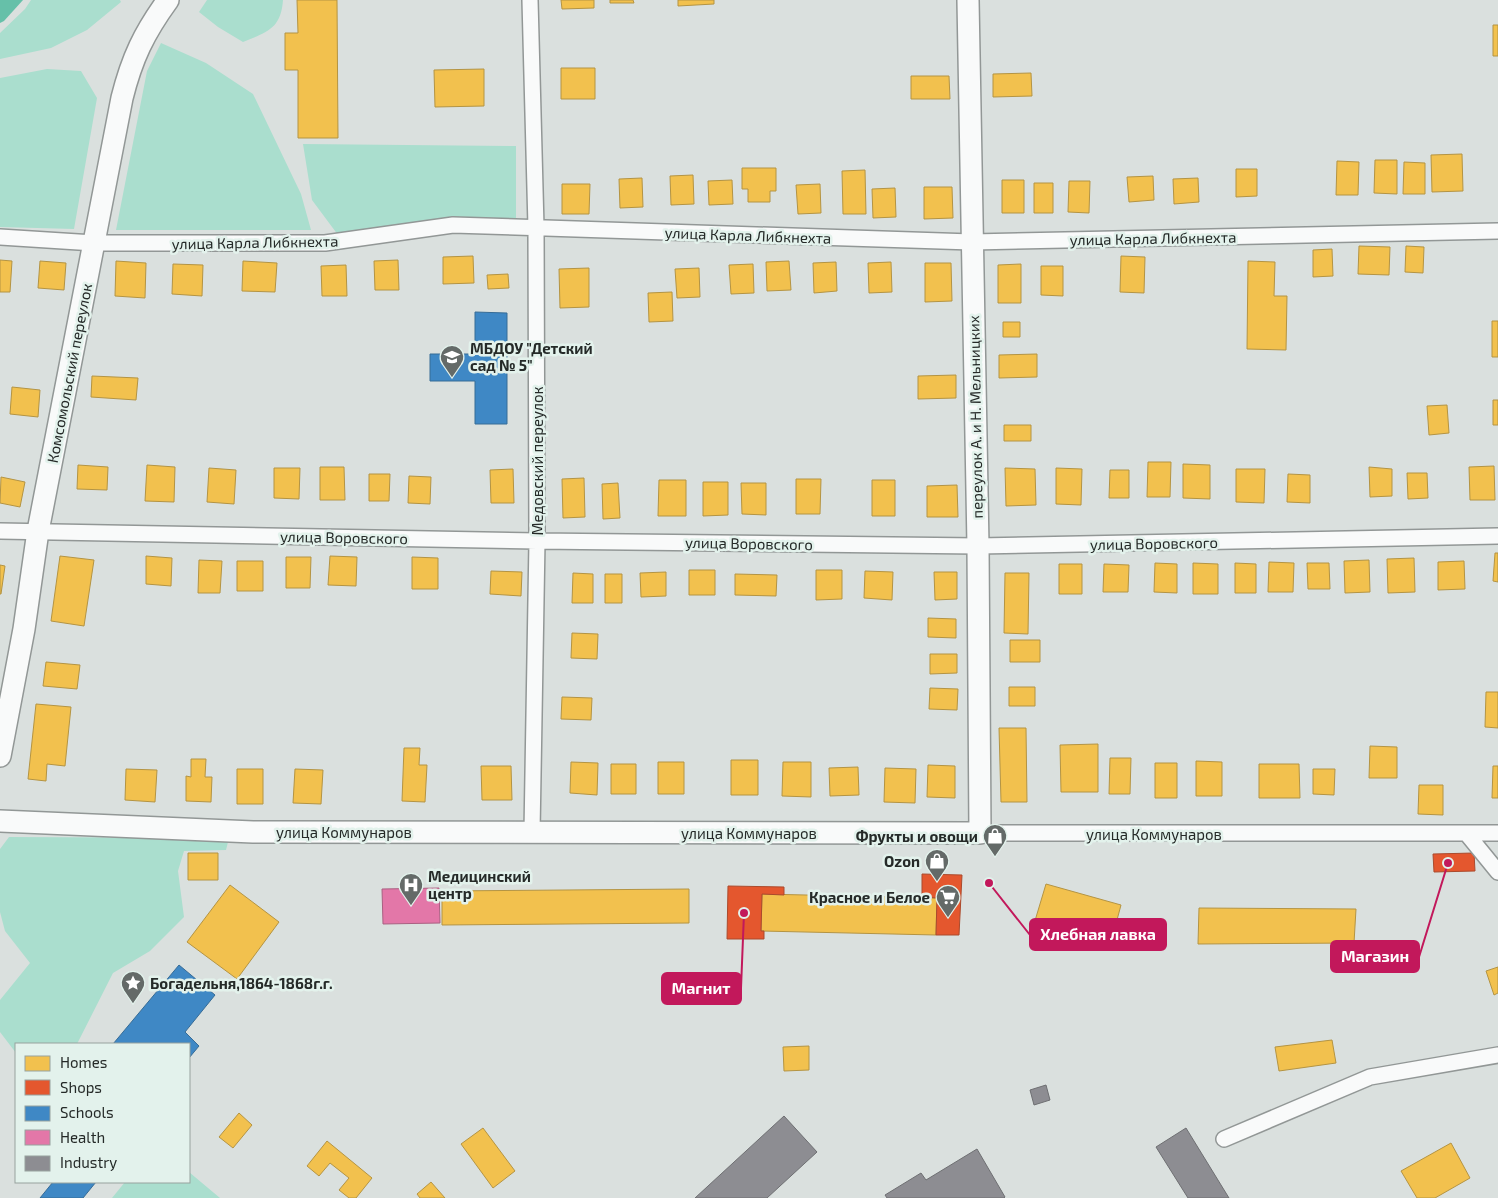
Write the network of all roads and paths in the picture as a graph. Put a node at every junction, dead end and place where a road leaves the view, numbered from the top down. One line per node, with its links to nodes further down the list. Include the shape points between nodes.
1 (168, 0): 8 (street, Комсомольский переулок, via 140,43 129,72)
2 (530, 0): 4 (street, Медовский переулок)
3 (968, 0): 7 (street, переулок А. и Н. Мельницких)
4 (536, 227): 7 (street, улица Карла Либкнехта); 8 (street, улица Карла Либкнехта, via 453,226 325,243); 12 (street, Медовский переулок)
5 (1498, 231): 7 (street, улица Карла Либкнехта)
6 (0, 237): 8 (street, улица Карла Либкнехта)
7 (972, 242): 13 (street, переулок А. и Н. Мельницких)
8 (94, 243): 10 (street, Комсомольский переулок)
9 (0, 531): 10 (street, улица Воровского)
10 (38, 531): 12 (street, улица Воровского); 14 (street, Комсомольский переулок, via 24,629)
11 (1498, 536): 13 (street, улица Воровского)
12 (538, 541): 13 (street, улица Воровского); 16 (street, Медовский переулок)
13 (978, 546): 17 (street, переулок А. и Н. Мельницких)
14 (0, 756)
15 (0, 821): 16 (street, улица Коммунаров, via 253,832)
16 (532, 832): 17 (street, улица Коммунаров)
17 (980, 833): 19 (street, улица Коммунаров)
18 (1498, 833): 19 (street, улица Коммунаров)
19 (1467, 834): 20 (street)
20 (1498, 872)
21 (1498, 1055): 22 (street, via 1370,1077)
22 (1224, 1139)

